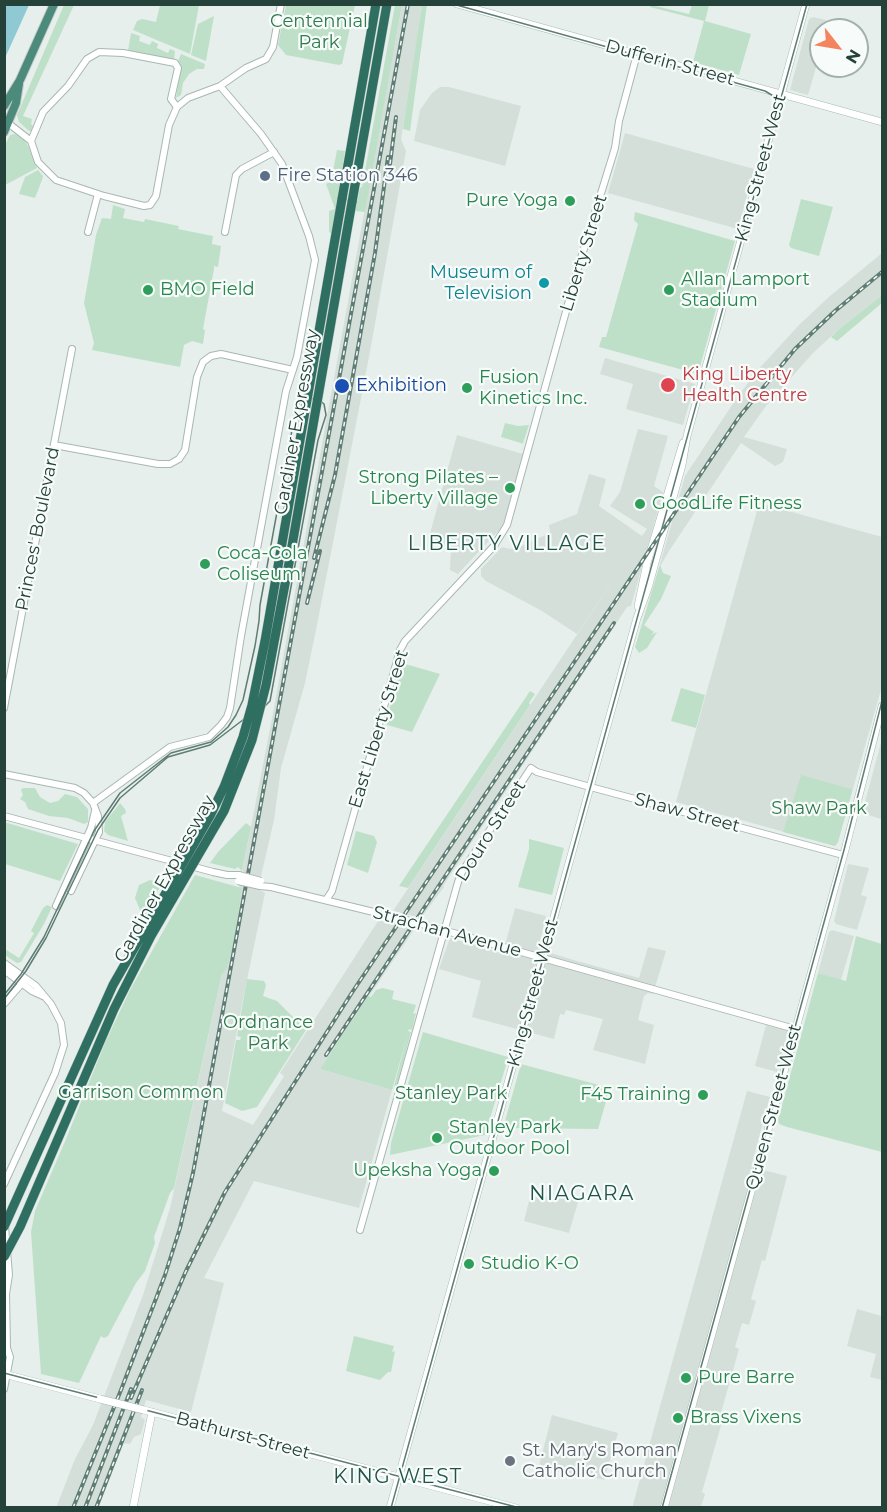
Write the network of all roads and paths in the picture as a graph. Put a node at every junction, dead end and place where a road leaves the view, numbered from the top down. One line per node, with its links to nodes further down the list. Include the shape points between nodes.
1 (54, 4): 8 (highway)
2 (281, 4): 9 (street, via 273,48 265,60)
3 (376, 4): 18 (highway, Gardiner Expressway)
4 (387, 4): 18 (highway, Gardiner Expressway)
5 (457, 4): 7 (main road, Dufferin Street)
6 (806, 4): 10 (main road, King Street West)
7 (637, 54): 10 (main road, Dufferin Street); 24 (street, Liberty Street, via 615,148)
8 (20, 80): 11 (highway); 14 (highway)
9 (220, 86): 12 (street, via 188,98); 16 (street)
10 (781, 94): 13 (main road, Dufferin Street); 29 (main road, King Street West, via 687,436 640,588 637,618)
11 (4, 106)
12 (177, 107): 15 (street, via 171,99 178,68 175,63 99,52 87,59 43,112); 17 (street, via 169,125 156,196 151,204 144,206)
13 (882, 122)
14 (6, 127): 15 (street)
15 (31, 141): 17 (street, via 38,162 51,176)
16 (274, 152): 20 (street, via 239,171); 22 (street, via 287,174 315,260)
17 (98, 194): 19 (street)
18 (347, 201): 46 (highway, Gardiner Expressway, bridge, via 265,641 243,737 215,807 113,985); 48 (highway, Gardiner Expressway, bridge, via 318,408 252,740 224,811 151,936 114,1009)
19 (88, 232)
20 (225, 232)
21 (72, 349): 23 (street, Princes' Boulevard)
22 (293, 370): 23 (street, via 221,354 203,362 184,450 174,462 158,464); 30 (street, via 226,717 209,736 170,747)
23 (54, 445): 25 (street, Princes' Boulevard)
24 (527, 452): 36 (street, East Liberty Street, via 503,534 400,650 332,891)
25 (4, 708)
26 (882, 709): 34 (main road, Queen Street West)
27 (531, 768): 29 (street, Shaw Street); 38 (street, Douro Street, via 462,872)
28 (4, 774): 30 (street, via 75,788)
29 (590, 786): 34 (street, Shaw Street); 39 (main road, King Street West)
30 (94, 807): 32 (street); 33 (street, via 100,826)
31 (4, 816): 32 (street, Strachan Avenue)
32 (87, 837): 33 (street, Strachan Avenue); 37 (street)
33 (96, 840): 35 (street); 36 (street, Strachan Avenue, bridge)
34 (843, 855): 44 (main road, Queen Street West)
35 (71, 891)
36 (326, 900): 38 (street, Strachan Avenue, bridge)
37 (56, 906)
38 (444, 930): 39 (street, Strachan Avenue); 47 (street, Douro Street)
39 (543, 957): 44 (street, Strachan Avenue); 54 (main road, King Street West)
40 (4, 963): 42 (street)
41 (4, 970): 42 (street)
42 (24, 981): 43 (street); 45 (street, via 36,986 58,1016 64,1045 42,1104)
43 (4, 1005)
44 (795, 1029): 59 (main road, Queen Street West)
45 (4, 1184)
46 (4, 1226): 49 (street, via 9,1275)
47 (360, 1230)
48 (4, 1257)
49 (5, 1292): 50 (street)
50 (6, 1351): 51 (street, via 10,1357)
51 (6, 1375): 52 (street); 53 (main road, Bathurst Street, bridge)
52 (4, 1389)
53 (152, 1412): 54 (main road, Bathurst Street); 56 (main road)
54 (399, 1477): 55 (main road, Bathurst Street); 57 (main road, King Street West)
55 (498, 1505): 58 (main road, Bathurst Street)
56 (133, 1508)
57 (390, 1508)
58 (516, 1508)
59 (663, 1508)

